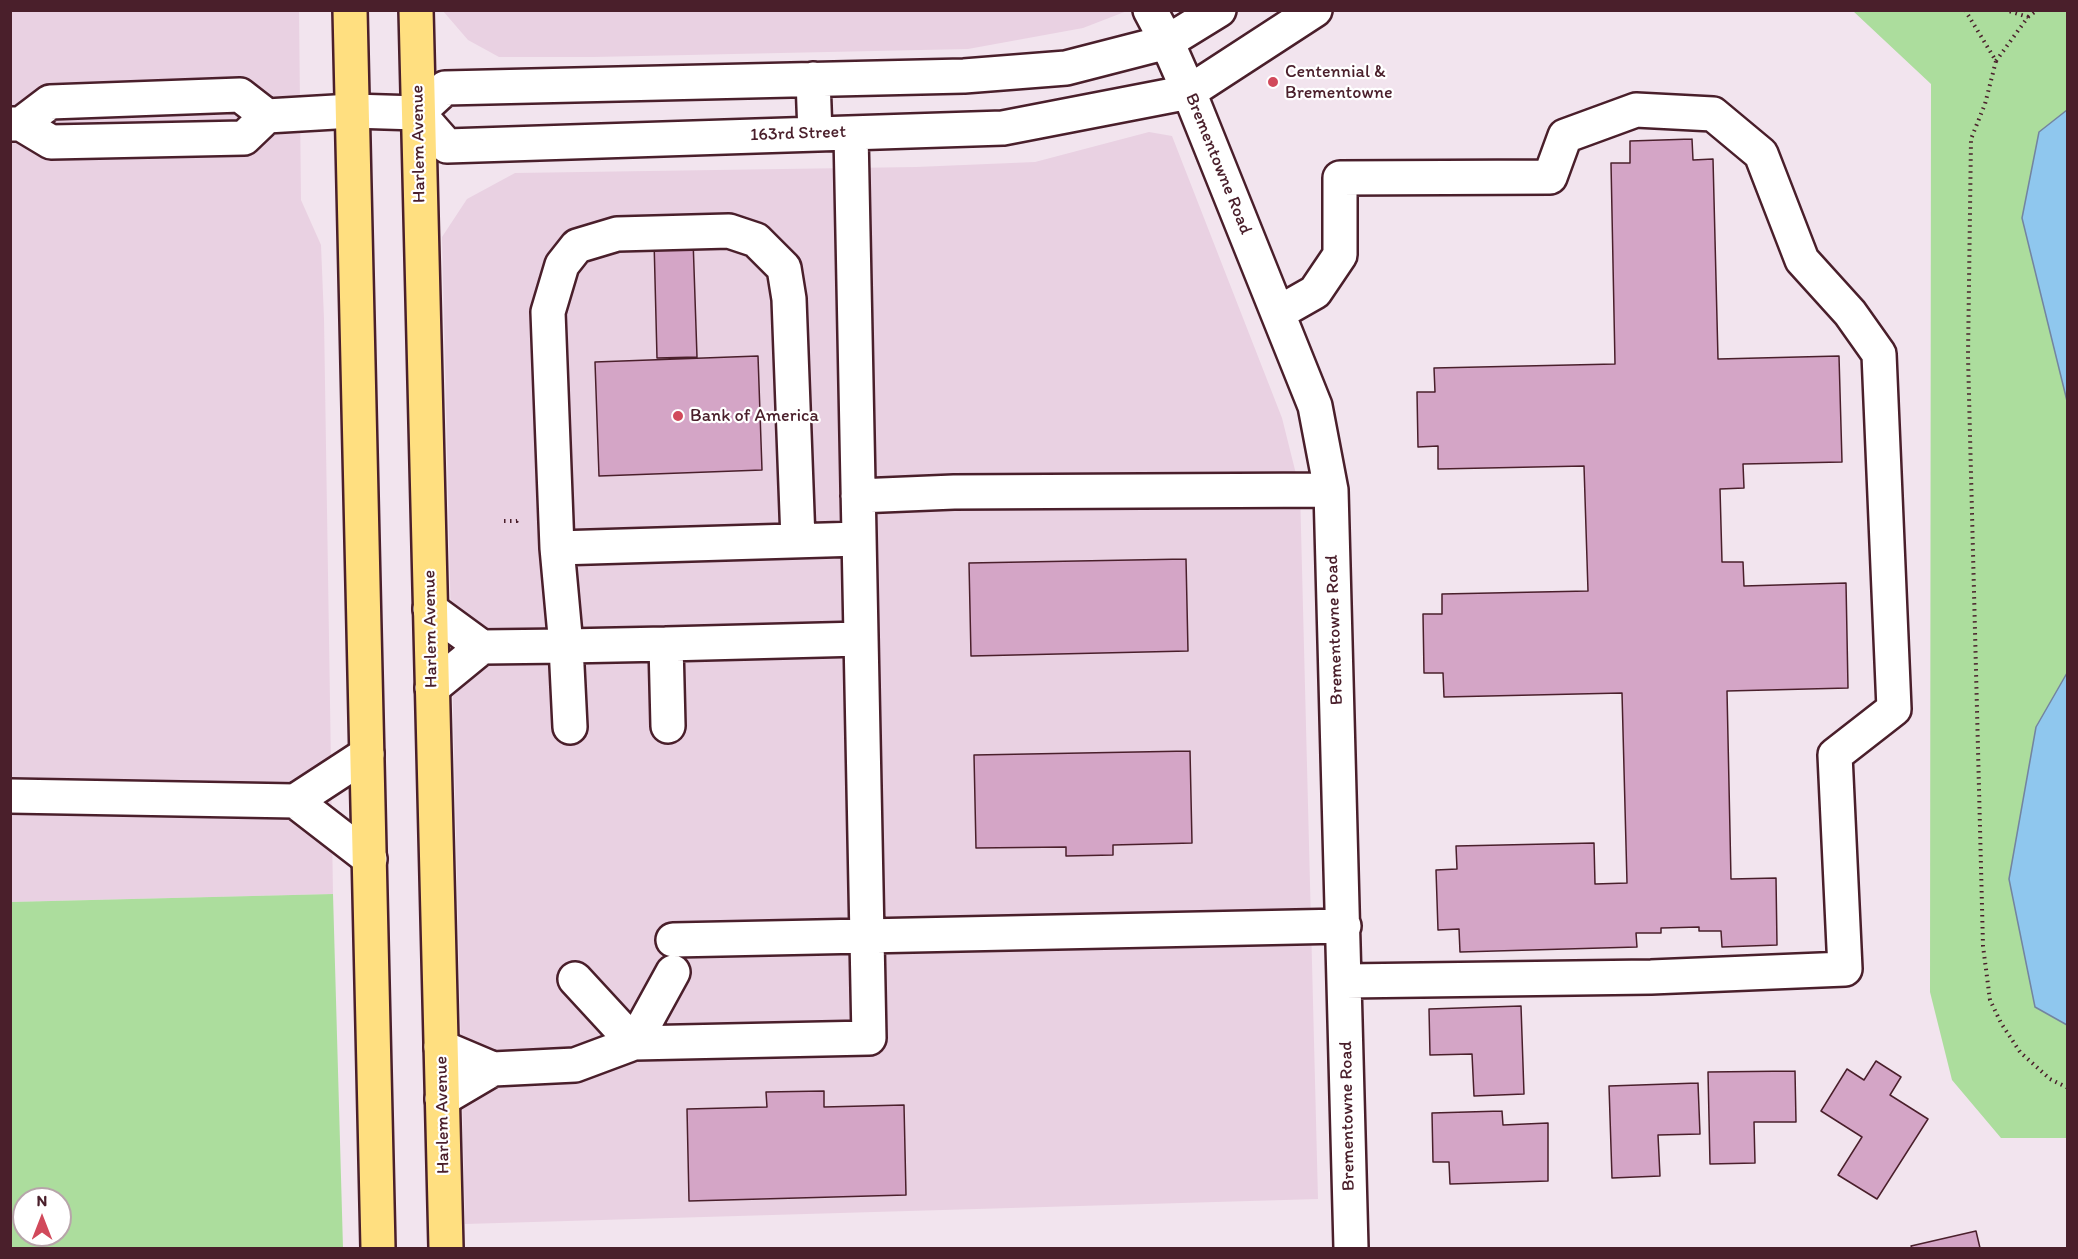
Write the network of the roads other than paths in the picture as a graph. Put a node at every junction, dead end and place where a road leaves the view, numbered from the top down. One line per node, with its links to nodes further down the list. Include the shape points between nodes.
1 (350, 10): 9 (main road)
2 (416, 10): 10 (main road, Harlem Avenue)
3 (1150, 10): 6 (street, Brementowne Road)
4 (1219, 10): 6 (street)
5 (1315, 10): 8 (street)
6 (1167, 42): 7 (street, via 1066,68 964,76); 8 (street, Brementowne Road)
7 (813, 79): 10 (street, via 446,88); 13 (street)
8 (1189, 92): 12 (street, 163rd Street, via 1003,129); 14 (street, Brementowne Road)
9 (352, 111): 10 (street); 11 (street, via 267,116 240,95 50,102); 28 (main road)
10 (418, 113): 13 (street, 163rd Street, via 447,146); 20 (main road, Harlem Avenue)
11 (16, 124)
12 (851, 133): 13 (street, 163rd Street); 16 (street)
13 (815, 134)
14 (1278, 313): 15 (street, Brementowne Road, via 1315,406); 37 (street, via 1316,292 1340,255 1340,178 1550,177 1565,136 1636,110 1713,114 1761,154 1802,260 1850,313 1879,354 1894,709 1835,755 1845,969 1651,977)
15 (1331, 490): 16 (street); 32 (street, Brementowne Road)
16 (858, 496): 17 (street)
17 (859, 538): 18 (street); 21 (street)
18 (798, 540): 19 (street); 19 (street, via 789,299 784,268 756,240 729,231 617,234 577,246 562,265 549,312)
19 (557, 548): 23 (street)
20 (430, 609): 24 (street); 25 (main road, Harlem Avenue)
21 (861, 639): 22 (street); 33 (street)
22 (666, 644): 23 (street); 26 (street)
23 (566, 646): 24 (street); 27 (street)
24 (482, 647): 25 (street)
25 (432, 688): 39 (main road, Harlem Avenue)
26 (668, 726)
27 (570, 727)
28 (368, 754): 30 (street); 31 (main road)
29 (10, 796): 30 (street)
30 (295, 801): 31 (street)
31 (370, 859): 42 (main road)
32 (1344, 926): 33 (street); 37 (street, Brementowne Road)
33 (867, 936): 34 (street); 38 (street, via 869,1038)
34 (674, 940)
35 (674, 972): 38 (street)
36 (575, 979): 38 (street)
37 (1346, 981): 44 (street, Brementowne Road)
38 (634, 1043): 40 (street, via 575,1065)
39 (441, 1047): 40 (street); 41 (main road, Harlem Avenue)
40 (493, 1069): 41 (street)
41 (442, 1099): 43 (main road, Harlem Avenue)
42 (378, 1248)
43 (446, 1248)
44 (1351, 1248)

